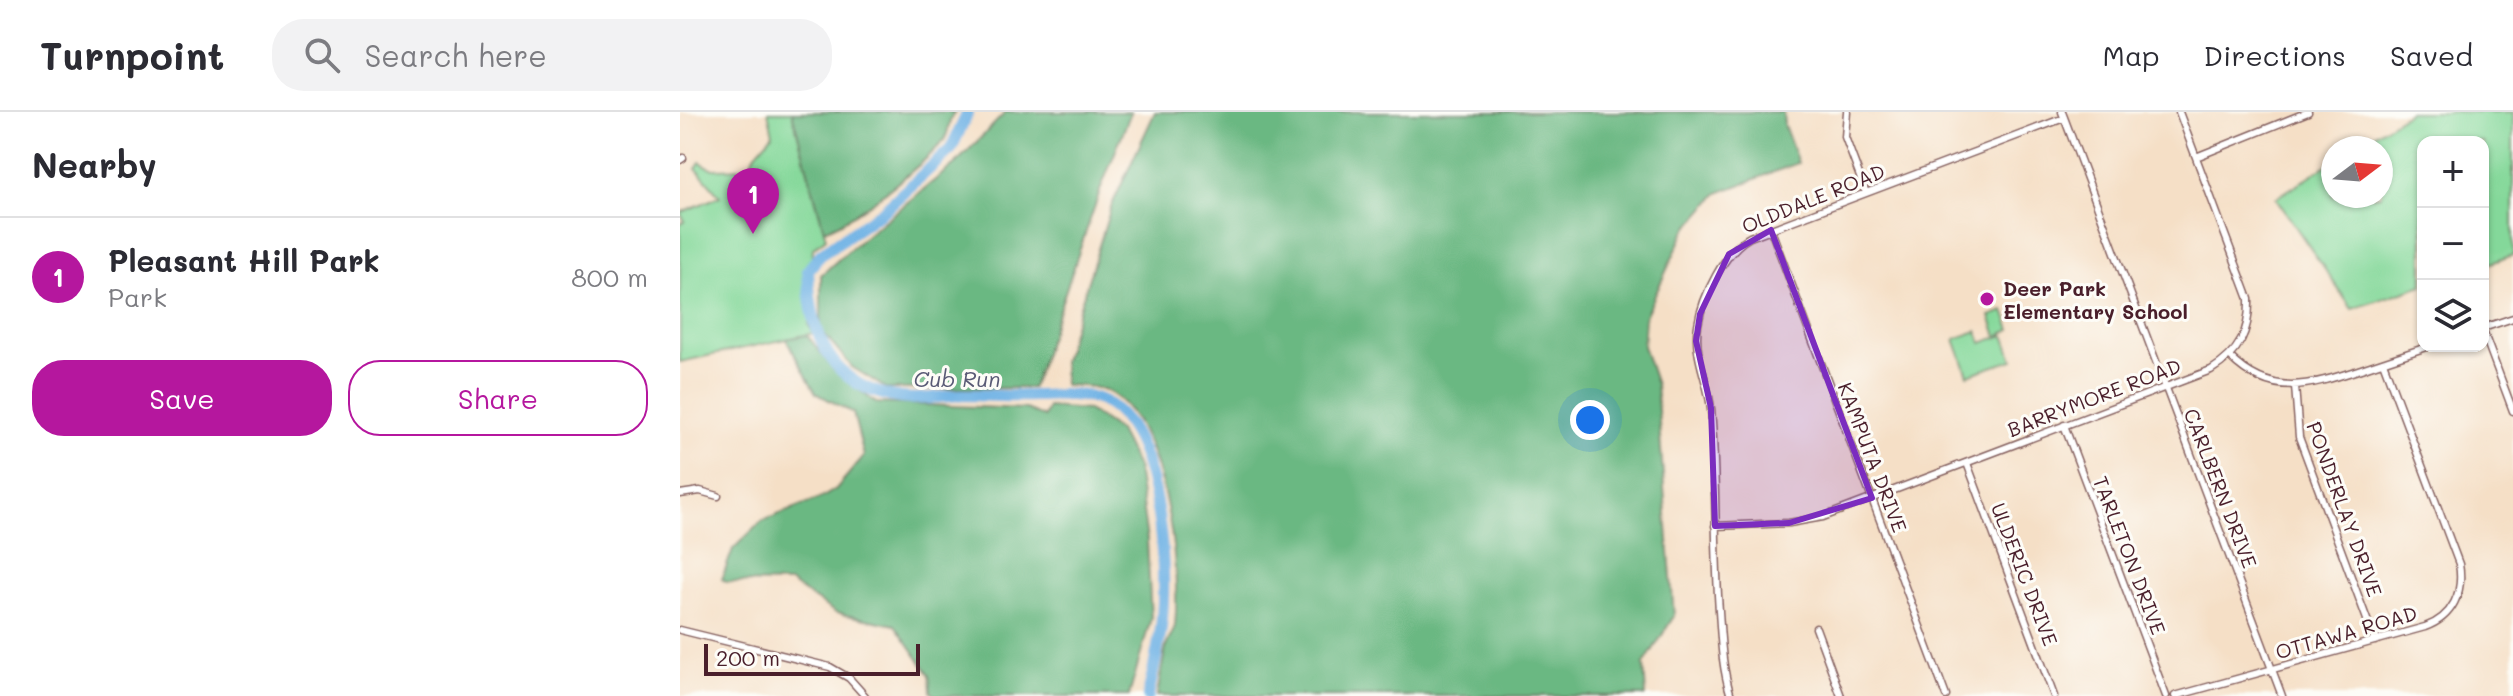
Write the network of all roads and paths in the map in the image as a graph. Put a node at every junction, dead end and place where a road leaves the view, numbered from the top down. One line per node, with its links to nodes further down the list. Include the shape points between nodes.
1 (1847, 112): 6 (street, via 1845,137)
2 (2179, 112): 5 (street)
3 (2308, 112): 5 (street)
4 (2063, 115): 6 (street, OLDDALE ROAD); 15 (street, CARLBERN DRIVE)
5 (2196, 157): 12 (street, via 2249,299 2246,330)
6 (1866, 193): 7 (street, OLDDALE ROAD)
7 (1771, 230): 21 (street, KAMPUTA DRIVE); 22 (street, OLDDALE ROAD, via 1745,240 1729,254 1698,324 1698,356 1711,408)
8 (2513, 318): 9 (street)
9 (2489, 328)
10 (2489, 346): 16 (street)
11 (2417, 350): 13 (street)
12 (2230, 357): 14 (street, via 2253,375); 15 (street, BARRYMORE ROAD)
13 (2383, 362): 14 (street); 25 (street, OTTAWA ROAD, via 2461,581 2454,603 2439,621)
14 (2295, 386): 25 (street, PONDERLAY DRIVE, via 2299,437)
15 (2166, 387): 17 (street, BARRYMORE ROAD); 26 (street, CARLBERN DRIVE)
16 (2513, 411)
17 (2064, 425): 18 (street, BARRYMORE ROAD); 32 (street, TARLETON DRIVE)
18 (1967, 463): 21 (street, BARRYMORE ROAD); 31 (street, ULDERIC DRIVE)
19 (680, 494): 20 (street, via 700,491)
20 (718, 496)
21 (1872, 498): 22 (street, BARRYMORE ROAD, via 1803,522); 30 (street, KAMPUTA DRIVE)
22 (1715, 526): 28 (street, OLDDALE ROAD, via 1723,667)
23 (1816, 628): 29 (street)
24 (680, 630): 27 (street, via 830,667)
25 (2375, 641): 26 (street, OTTAWA ROAD)
26 (2272, 670): 33 (street, OTTAWA ROAD); 34 (street, CARLBERN DRIVE)
27 (865, 696)
28 (1731, 696)
29 (1841, 696)
30 (1946, 696)
31 (2054, 696)
32 (2166, 696)
33 (2175, 696)
34 (2282, 696)

